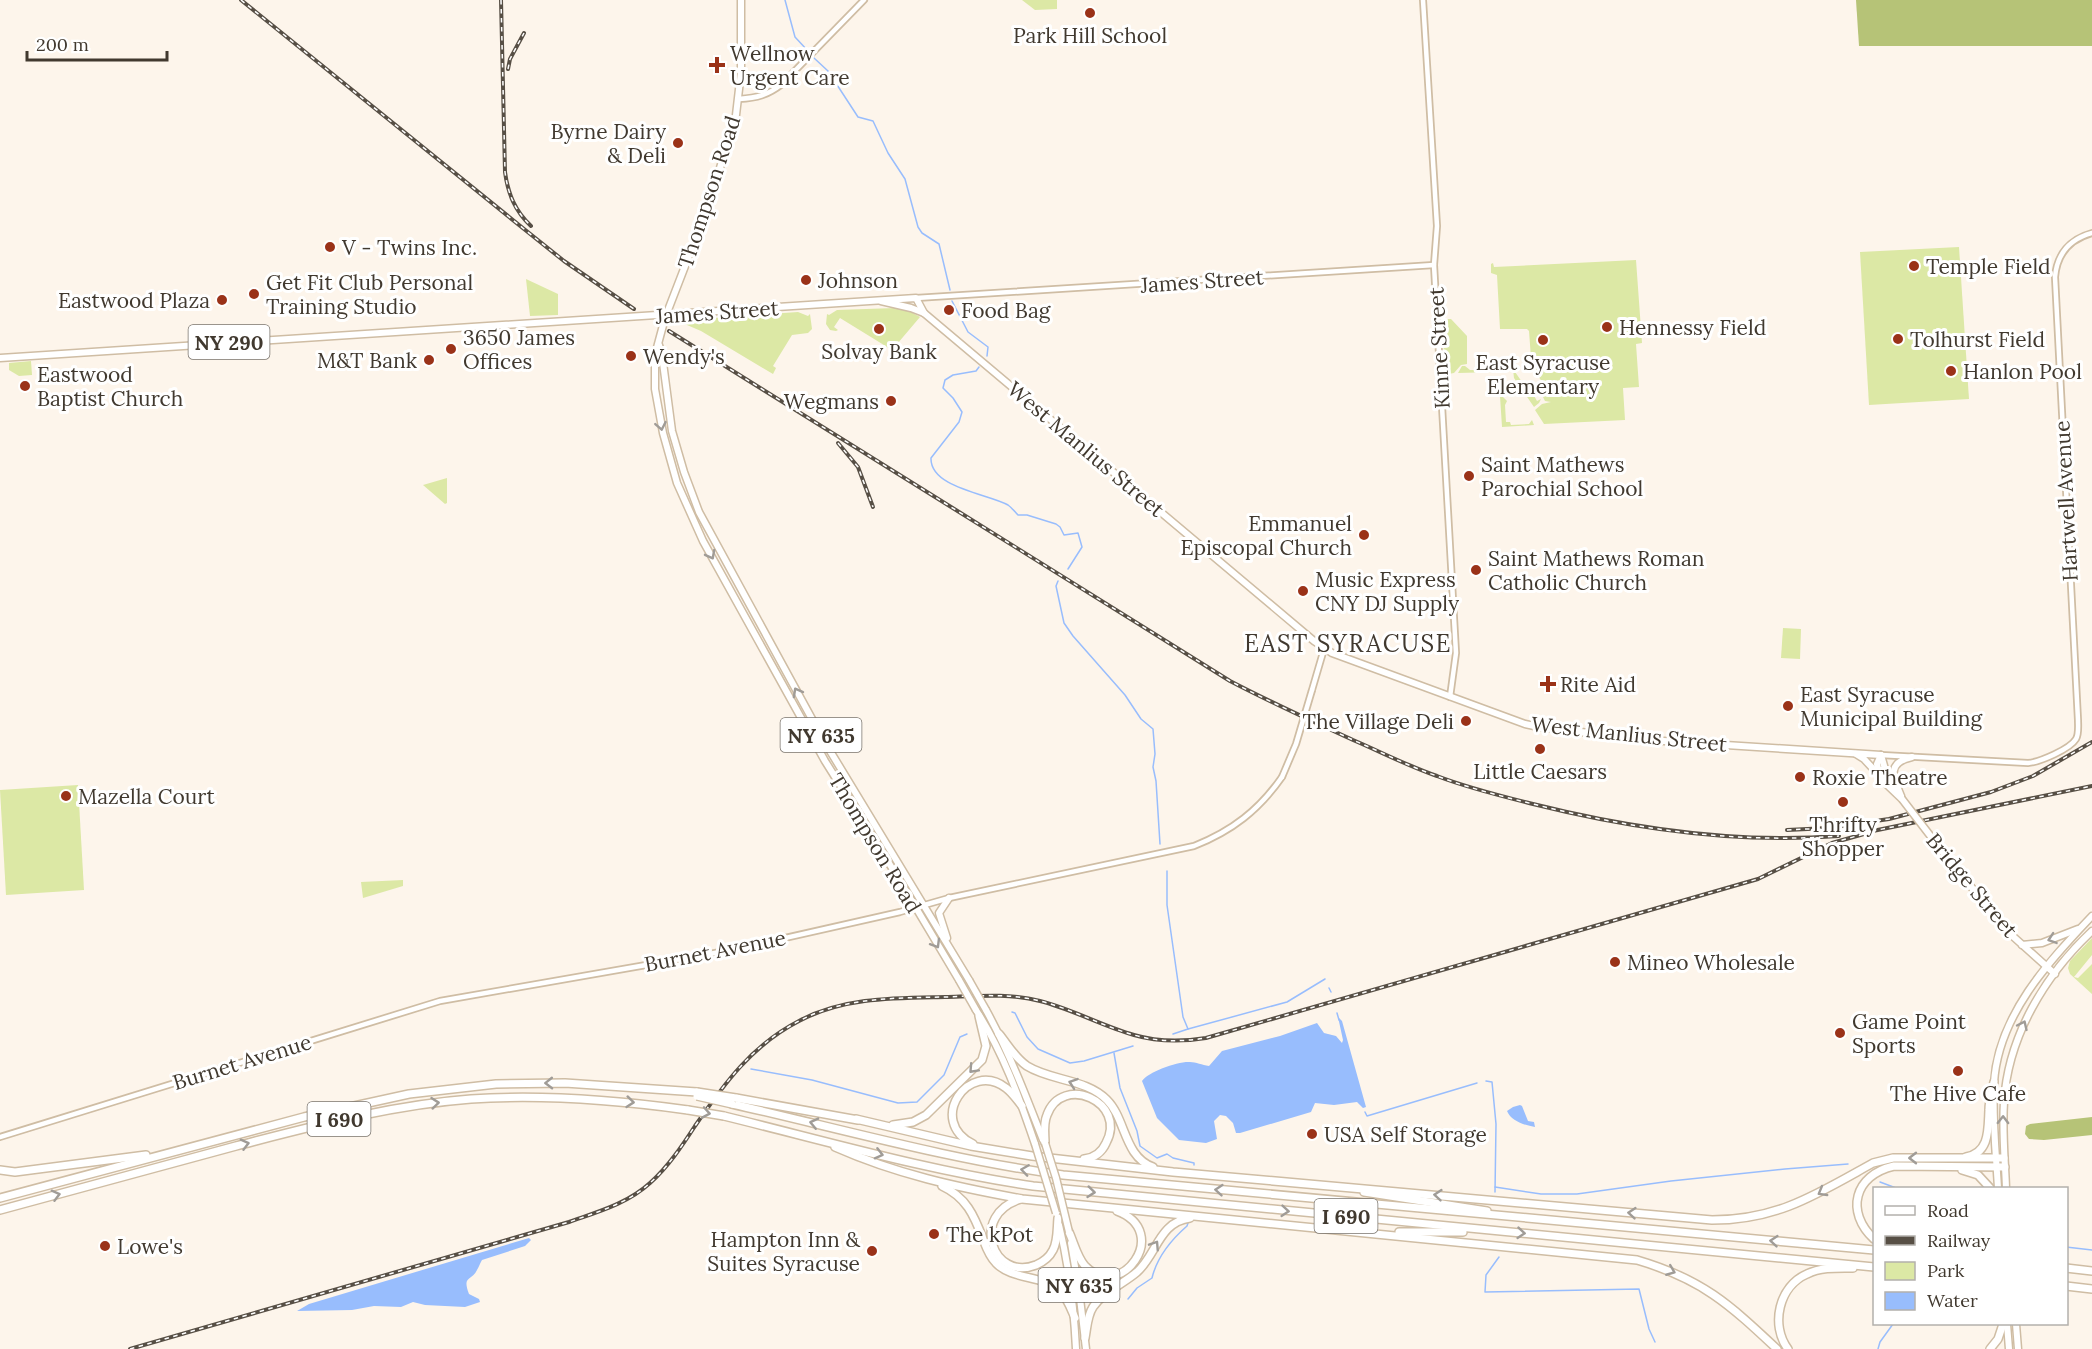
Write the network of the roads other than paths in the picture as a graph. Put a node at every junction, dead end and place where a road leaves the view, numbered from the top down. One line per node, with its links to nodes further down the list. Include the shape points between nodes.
1 (741, 0): 4 (main road, Thompson Road / NY 635)
2 (864, 0): 4 (street, via 782,84 763,96)
3 (1423, 0): 6 (street, Kinne Street, via 1437,226)
4 (739, 99): 10 (main road, Thompson Road / NY 635, via 728,148)
5 (2092, 233): 17 (street, Hartwell Avenue, via 2066,248 2055,278 2078,734 2071,744 2034,763)
6 (1434, 265): 7 (street, James Street); 14 (street, Kinne Street, via 1456,653)
7 (916, 298): 8 (main road, James Street); 9 (main road, West Manlius Street)
8 (881, 301): 9 (main road, West Manlius Street / NY 290); 10 (main road, James Street / NY 290)
9 (924, 313): 13 (main road, West Manlius Street / NY 290)
10 (666, 315): 11 (main road, Thompson Road / NY 635); 12 (main road, James Street / NY 290)
11 (659, 345): 21 (main road, Thompson Road / NY 635, one-way to 11, via 824,741 699,512 672,431); 22 (main road, Thompson Road / NY 635, one-way to 22, via 655,365 660,419 685,503 805,727)
12 (0, 357)
13 (1324, 649): 14 (main road, West Manlius Street / NY 290); 20 (street, Burnet Avenue, bridge, via 1296,744 1282,777 1260,806 1240,823 1194,846)
14 (1450, 697): 15 (main road, West Manlius Street / NY 290, via 1539,727 1648,740)
15 (1852, 753): 16 (main road, NY 290); 18 (main road, Bridge Street, via 1864,759)
16 (1881, 755): 17 (street); 18 (main road, via 1877,764); 19 (main road, Bridge Street, via 1887,776)
17 (1912, 757): 19 (main road, via 1899,761 1894,768)
18 (1880, 778): 19 (main road, Bridge Street)
19 (1902, 799): 26 (main road, Bridge Street, bridge, via 1994,917)
20 (949, 898): 21 (street, Burnet Avenue); 27 (main road, via 939,913)
21 (923, 905): 22 (street, Burnet Avenue); 27 (main road, Thompson Road / NY 635)
22 (915, 907): 30 (main road, Thompson Road / NY 635, one-way to 30, bridge); 36 (street, Burnet Avenue, via 732,950 440,1001)
23 (2092, 916): 24 (main road)
24 (2081, 928): 26 (main road, one-way to 26, via 2042,943); 28 (main road)
25 (2092, 931): 29 (main road)
26 (2022, 945): 28 (main road, Bridge Street)
27 (952, 952): 31 (main road, Thompson Road / NY 635, bridge)
28 (2046, 966): 29 (main road, Bridge Street); 32 (main road, via 2016,1013)
29 (2055, 974): 41 (main road, one-way to 29, via 2004,1101 2013,1051 2034,1004)
30 (978, 1013): 34 (main road, Thompson Road / NY 635); 35 (highway, one-way to 35, via 986,1046 982,1060 926,1115 900,1126)
31 (999, 1034): 38 (main road, Thompson Road / NY 635); 48 (highway, one-way to 31, via 1148,1165 1137,1156 1110,1102 1100,1094 1027,1066)
32 (1994, 1082): 42 (highway, via 1986,1143 1971,1156); 43 (main road)
33 (734, 1101): 35 (highway); 39 (highway, I 690, one-way to 39, bridge, via 650,1088 565,1083 455,1087 361,1103); 60 (highway, I 690, one-way to 33, via 1023,1170 934,1153)
34 (1022, 1106): 40 (highway, via 1007,1088 991,1081 973,1083 956,1100 952,1117 957,1131 971,1144); 58 (main road, Thompson Road / NY 635, bridge)
35 (856, 1119): 40 (highway)
36 (0, 1137)
37 (822, 1141): 49 (highway); 57 (highway, I 690, one-way to 37, bridge, via 331,1121 471,1099 553,1097 634,1102 724,1116); 62 (highway, I 690, one-way to 62, via 1033,1186)
38 (1045, 1143): 44 (highway, via 1047,1113 1057,1101 1074,1094 1100,1102 1110,1123 1108,1140 1090,1158); 63 (main road, Thompson Road / NY 635, bridge)
39 (190, 1147): 47 (highway, via 75,1165); 54 (highway, I 690)
40 (998, 1151): 44 (highway)
41 (2004, 1158): 43 (highway); 46 (main road)
42 (1953, 1159): 43 (highway); 50 (highway, one-way to 50, via 1883,1160 1792,1206 1761,1216 1726,1220)
43 (1996, 1159): 46 (main road)
44 (1071, 1160): 48 (highway)
45 (1950, 1167): 46 (highway); 51 (highway, via 1978,1175); 64 (highway, via 1893,1166 1872,1174 1861,1188 1857,1210 1862,1225)
46 (2001, 1167): 52 (main road); 53 (main road)
47 (0, 1170)
48 (1173, 1172): 50 (highway)
49 (931, 1181): 55 (highway); 72 (highway, via 962,1198 971,1209 993,1261 1007,1271 1059,1290)
50 (1317, 1184): 60 (highway)
51 (1989, 1187)
52 (1998, 1187)
53 (2006, 1187)
54 (0, 1198)
55 (1022, 1199): 56 (highway); 58 (highway, via 1006,1205 992,1222 993,1248 1006,1262 1031,1267 1049,1256 1055,1245)
56 (1097, 1206): 59 (highway); 63 (highway, via 1119,1211 1137,1225 1142,1242 1132,1266 1112,1276 1094,1273 1080,1260)
57 (0, 1210)
58 (1057, 1215): 72 (main road, Thompson Road / NY 635)
59 (1215, 1217): 61 (highway); 76 (highway, one-way to 59, via 1094,1305 1138,1271 1168,1227 1179,1220)
60 (1570, 1222): 65 (highway, I 690, one-way to 60)
61 (1343, 1230): 62 (highway); 79 (highway, one-way to 79, via 1637,1260 1674,1272 1714,1294)
62 (1497, 1231): 66 (highway, I 690, one-way to 66)
63 (1070, 1232): 76 (main road, Thompson Road / NY 635)
64 (1873, 1237)
65 (1873, 1250)
66 (1873, 1267)
67 (1873, 1267): 80 (highway, via 1819,1270 1790,1286 1778,1320)
68 (2068, 1268): 69 (highway)
69 (2092, 1270)
70 (2068, 1286): 71 (highway)
71 (2092, 1289)
72 (1075, 1318): 77 (main road, Thompson Road / NY 635)
73 (2002, 1325): 81 (highway)
74 (2007, 1325): 82 (main road)
75 (2016, 1325): 83 (main road)
76 (1085, 1338): 78 (main road, Thompson Road / NY 635)
77 (1076, 1349)
78 (1086, 1349)
79 (1777, 1349)
80 (1788, 1349)
81 (1990, 1349)
82 (2009, 1349)
83 (2018, 1349)

